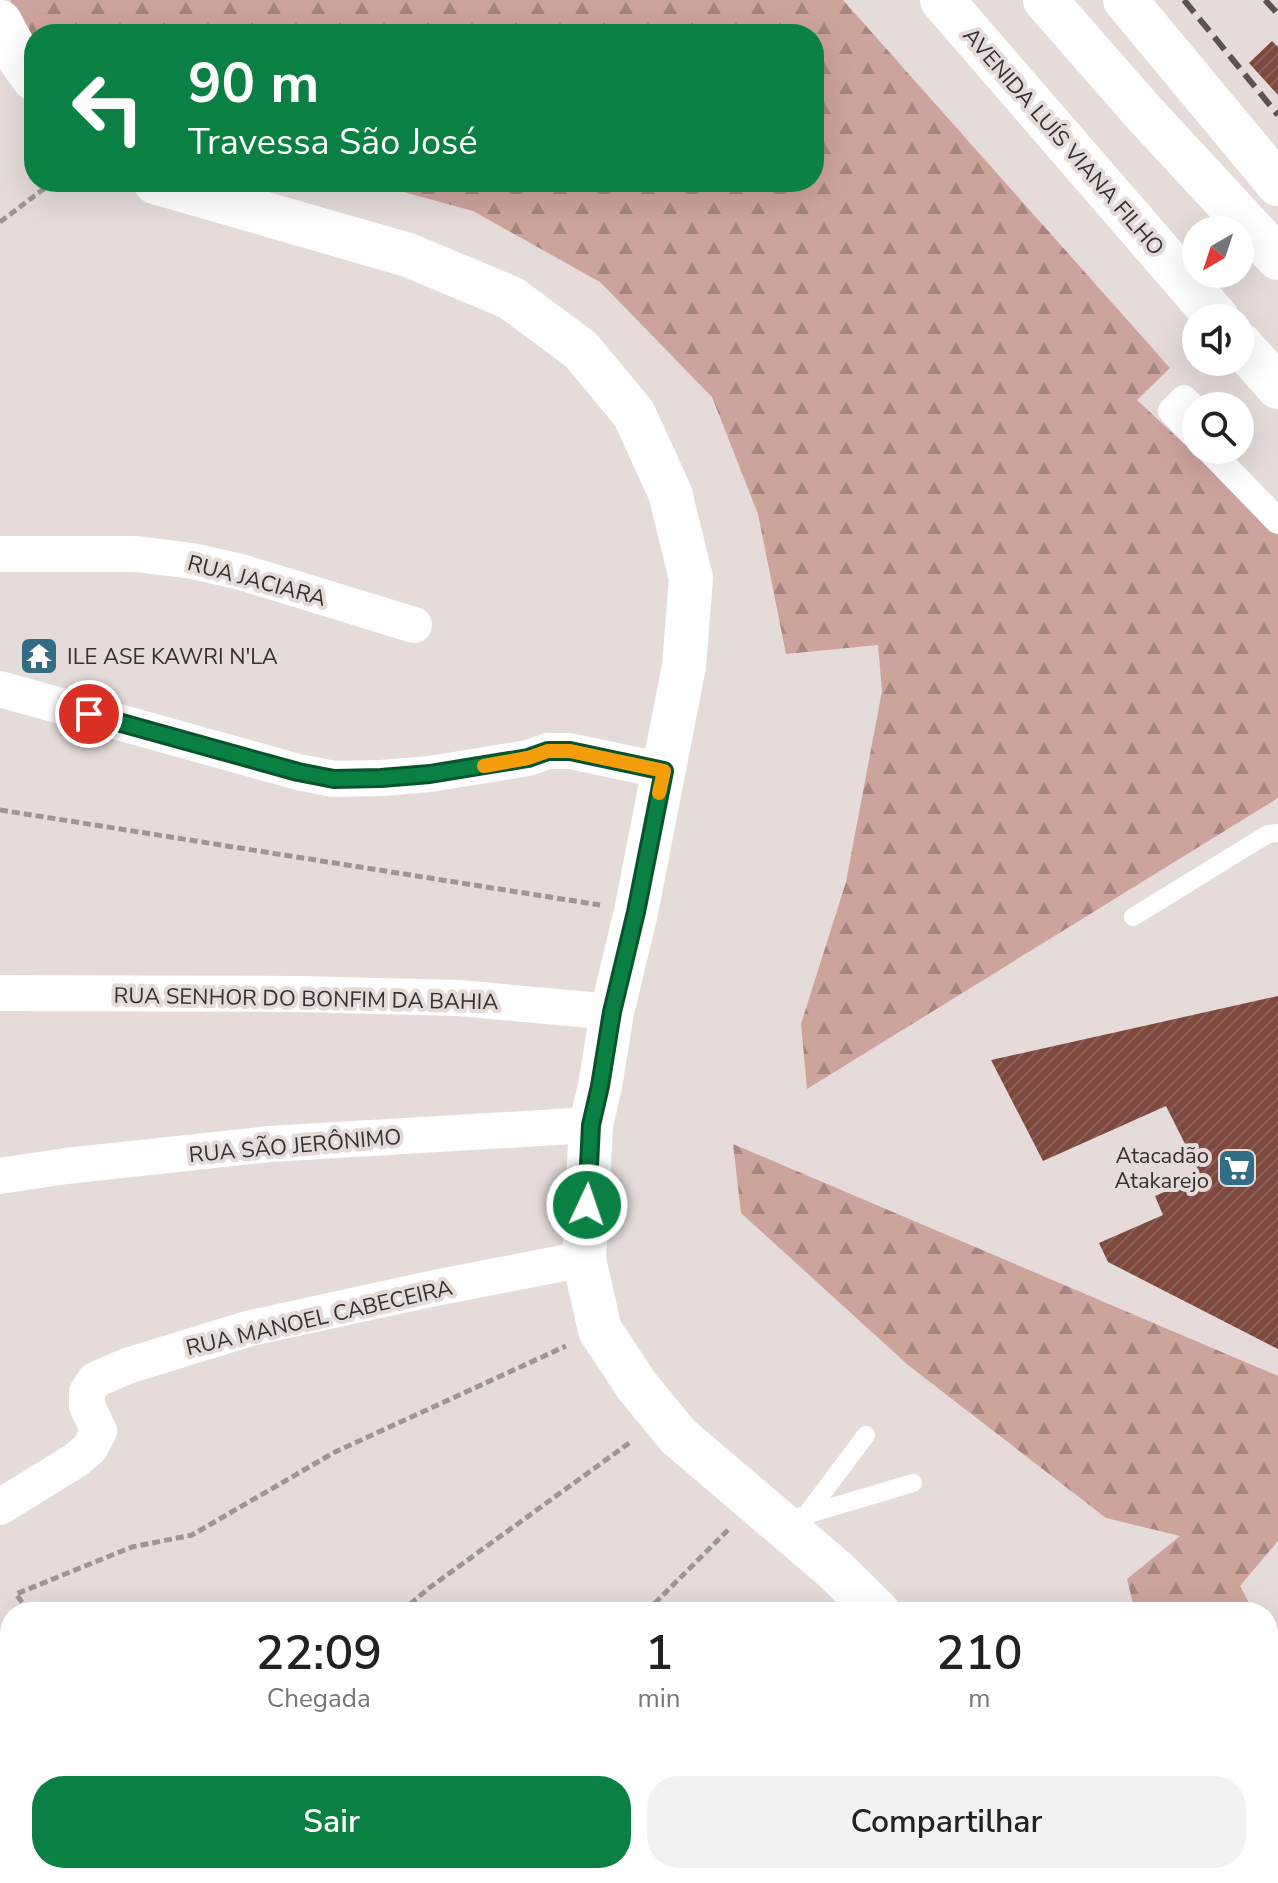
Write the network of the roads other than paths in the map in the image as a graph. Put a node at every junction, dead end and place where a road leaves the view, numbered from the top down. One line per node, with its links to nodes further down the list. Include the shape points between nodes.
1 (942, 0): 9 (main road, AVENIDA LUÍS VIANA FILHO)
2 (1045, 0): 8 (main road)
3 (1125, 0): 6 (main road)
4 (0, 22): 5 (main road)
5 (24, 65)
6 (1278, 184)
7 (190, 192): 25 (main road, via 408,255 511,298 581,350 634,414 670,493 691,578 684,666)
8 (1278, 258)
9 (1207, 304)
10 (1254, 344): 12 (main road)
11 (1254, 360): 13 (main road)
12 (1278, 364)
13 (1278, 387)
14 (1182, 400): 15 (street, via 1171,411)
15 (1182, 422)
16 (1223, 464): 21 (street)
17 (1239, 464): 20 (street)
18 (1247, 464): 19 (street)
19 (1278, 496)
20 (1278, 504)
21 (1278, 521)
22 (0, 554): 23 (street, RUA JACIARA, via 136,554 193,561)
23 (414, 625)
24 (0, 689): 25 (street, via 334,779 430,774 548,751)
25 (664, 771): 29 (main road)
26 (1278, 833): 27 (lane, via 1268,834)
27 (1133, 917)
28 (0, 993): 29 (street, RUA SENHOR DO BONFIM DA BAHIA, via 459,998)
29 (612, 1012): 30 (main road)
30 (591, 1125): 31 (street, RUA SÃO JERÔNIMO, via 270,1144); 32 (main road)
31 (0, 1176)
32 (584, 1259): 35 (street, RUA MANOEL CABECEIRA, via 251,1328 127,1366 95,1380 87,1392 87,1406 99,1431 90,1448); 36 (main road, via 600,1330 662,1419)
33 (866, 1435): 36 (lane)
34 (913, 1483): 36 (lane)
35 (0, 1507)
36 (780, 1513): 37 (main road)
37 (868, 1602)

